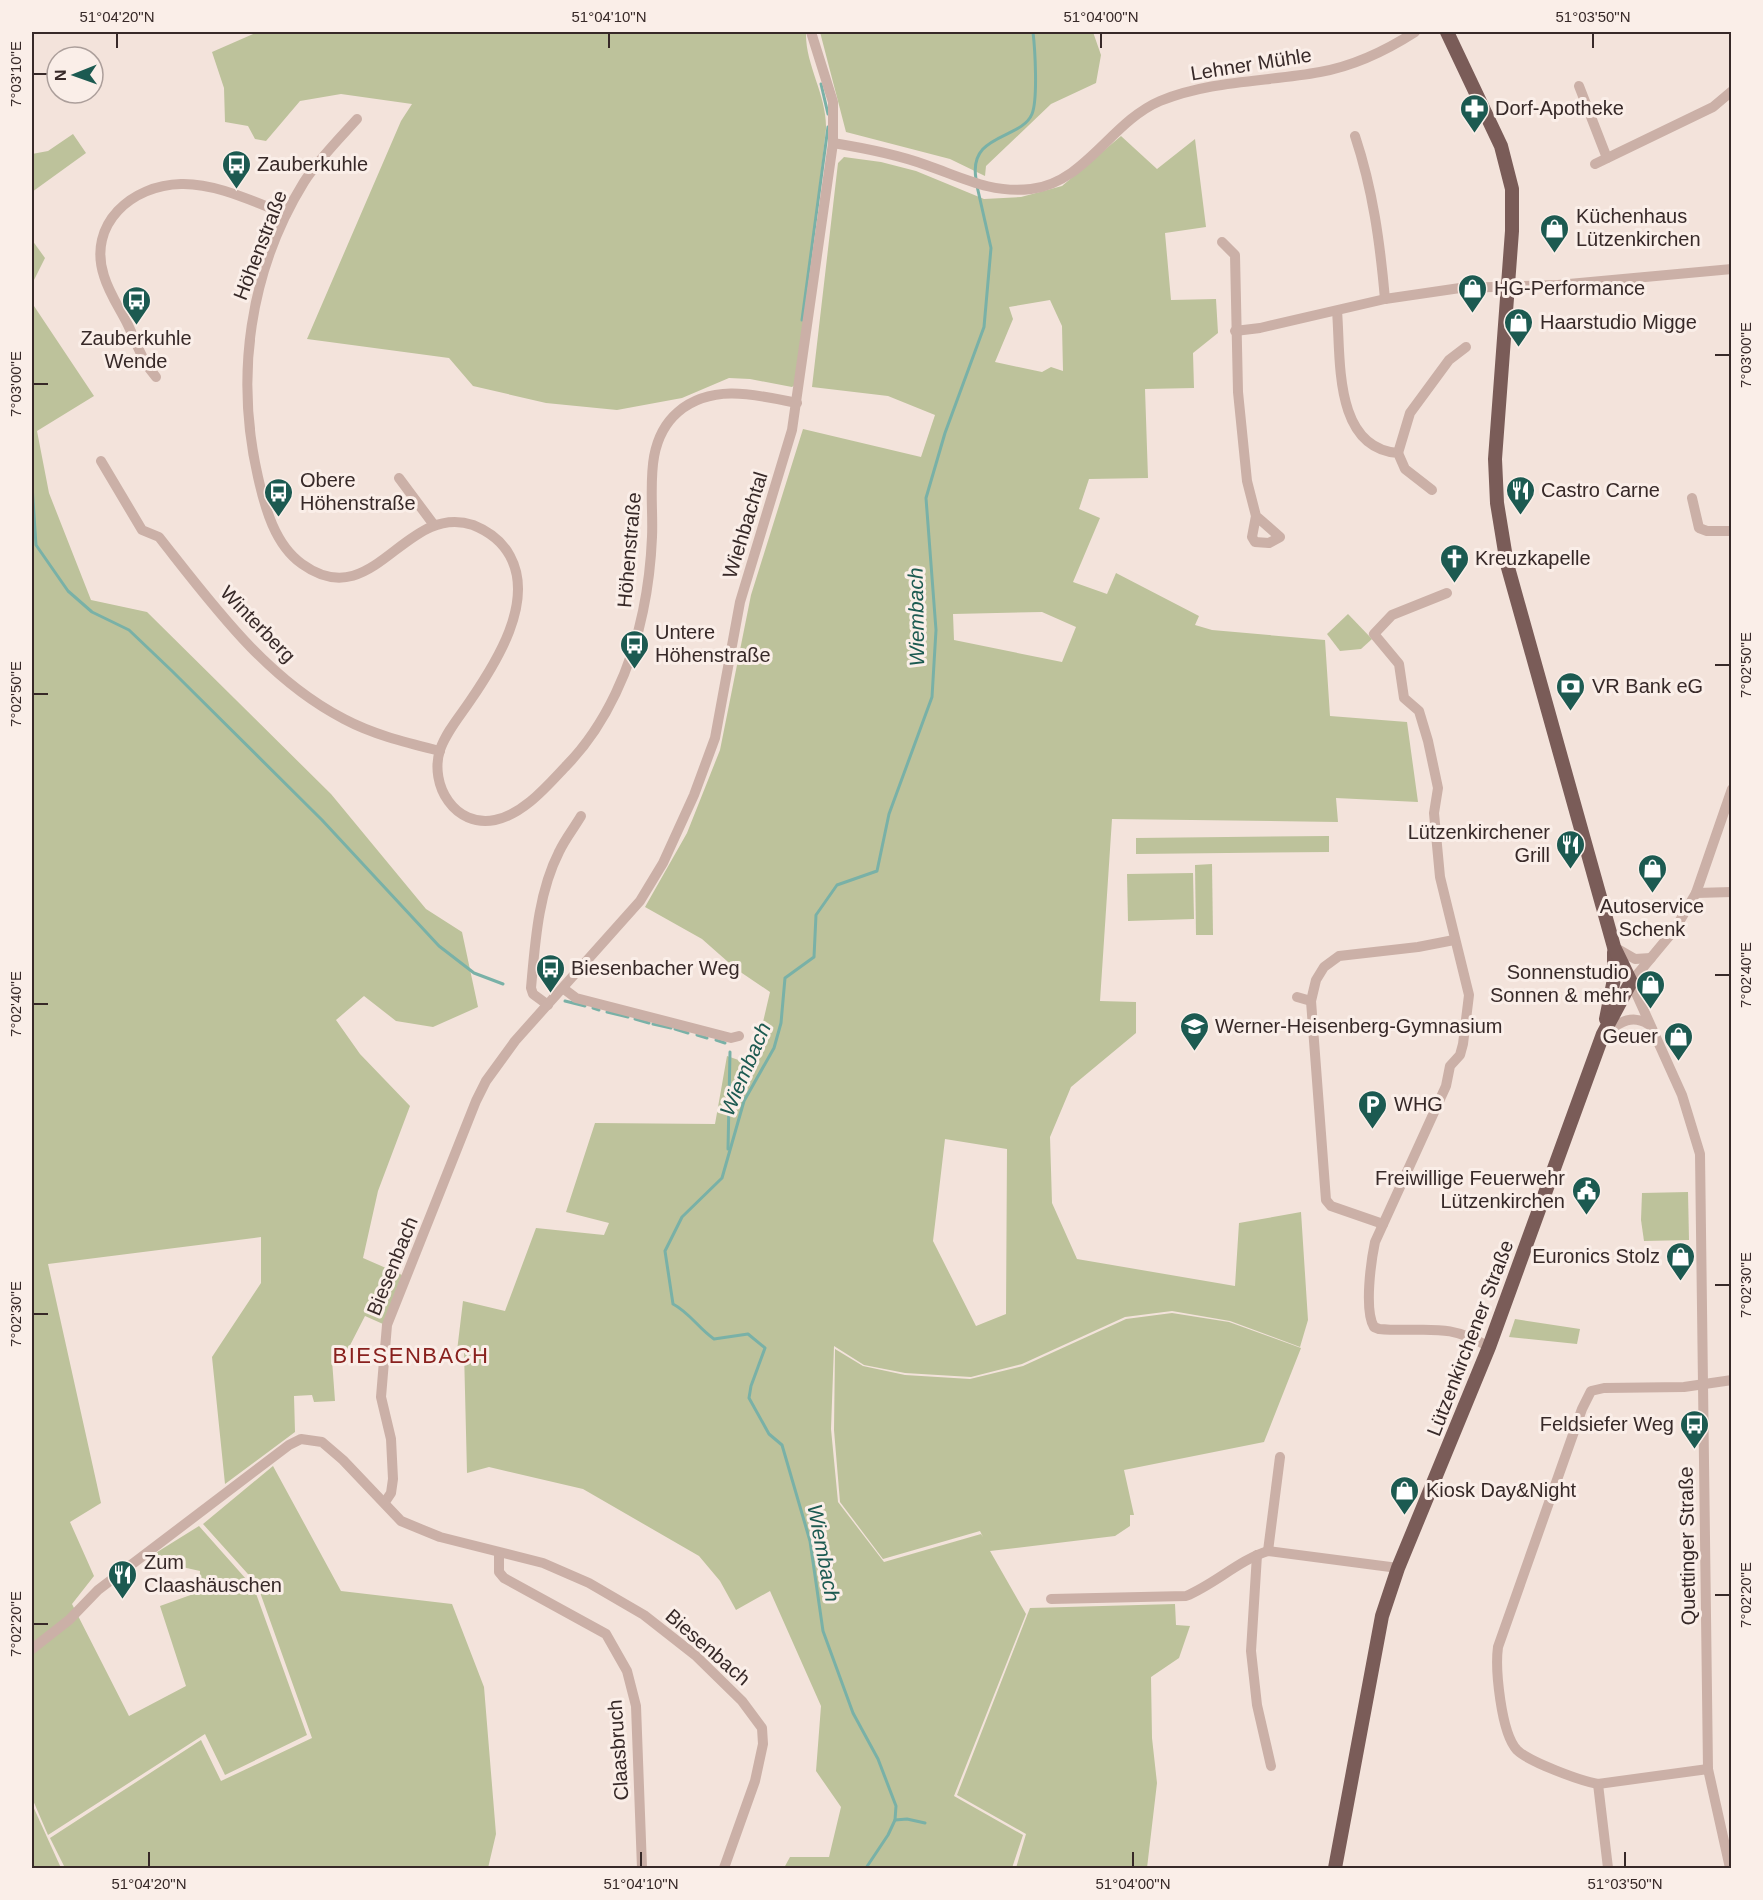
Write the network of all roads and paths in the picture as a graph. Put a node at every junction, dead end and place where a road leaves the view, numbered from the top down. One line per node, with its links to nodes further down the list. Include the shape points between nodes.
1 (811, 32): 8 (street, Wiehbachtal, via 833,102)
2 (1415, 32): 8 (street, Lehner Mühle, via 1370,56 1322,72 1211,86 1157,102 1126,122 1076,170 1059,181 1031,189 984,186 924,164)
3 (1447, 32): 14 (main road, via 1501,146 1509,174 1513,207)
4 (1579, 86): 9 (street)
5 (1731, 92): 9 (street, via 1713,107)
6 (357, 119): 11 (street, Höhenstraße, via 305,179)
7 (1355, 136): 15 (street, via 1369,179)
8 (833, 142): 20 (street, Wiehbachtal)
9 (1607, 159): 10 (street)
10 (1595, 164)
11 (286, 214): 19 (street, via 233,195 182,184 150,189 112,214 102,238 104,276 142,361); 27 (street, Höhenstraße, via 260,284 247,358 246,415 250,443 272,523 284,548 302,565 325,576 342,577 378,566 412,536)
12 (1222, 242): 17 (street, via 1235,255)
13 (1731, 269): 14 (street, via 1558,285)
14 (1508, 285): 15 (street); 36 (main road, via 1497,417 1499,520 1510,578)
15 (1385, 299): 16 (street)
16 (1337, 311): 17 (street); 21 (street, via 1347,412 1353,424 1376,447)
17 (1235, 331): 26 (street, via 1247,481)
18 (1466, 347): 21 (street, via 1449,360 1410,413)
19 (156, 377)
20 (797, 403): 30 (street, Höhenstraße, via 730,393 701,397 667,424 657,441 653,463 649,571 636,640 611,701 593,732 550,783 510,815 480,821 461,814 448,803 439,785); 39 (street, Wiehbachtal, via 785,457 740,602 715,738 694,795 645,893)
21 (1398, 453): 24 (street, via 1405,470)
22 (101, 461): 30 (street, Winterberg, via 142,530 159,537 242,638 296,688 344,719 396,740)
23 (399, 478): 27 (street)
24 (1432, 490)
25 (1692, 498): 28 (street, via 1699,528)
26 (1257, 516)
27 (434, 525): 30 (street, Höhenstraße, via 466,523 497,539 516,570 518,591 507,634 483,682)
28 (1731, 531)
29 (1447, 593): 35 (street, via 1392,615 1374,634 1399,664 1404,698 1419,711 1428,741 1438,788 1434,813 1440,877)
30 (440, 750)
31 (1731, 789): 34 (street)
32 (581, 816): 42 (street, via 559,852 537,928 531,988)
33 (1731, 892): 34 (street)
34 (1696, 893): 37 (street, via 1675,929)
35 (1454, 940): 41 (street, via 1340,956 1324,967); 46 (street, via 1468,995 1463,1044)
36 (1614, 947): 37 (street, via 1627,957); 38 (main road); 44 (main road, via 1614,980)
37 (1651, 958): 38 (street)
38 (1631, 982): 43 (street, Quettinger Straße); 44 (main road, Lützenkirchener Straße)
39 (564, 989): 42 (street, Biesenbach); 45 (street, via 576,998 731,1038)
40 (1297, 997): 41 (street)
41 (1311, 1001): 46 (street, via 1326,1200 1331,1206)
42 (548, 1005): 51 (street, Biesenbach, via 486,1081 387,1324 381,1397 391,1439 393,1479)
43 (1648, 1024): 44 (street, via 1628,1020); 49 (street, Quettinger Straße, via 1682,1095 1700,1154)
44 (1604, 1034): 47 (main road, Lützenkirchener Straße)
45 (739, 1036)
46 (1383, 1224): 47 (street, via 1371,1259 1374,1327 1452,1330)
47 (1489, 1347): 55 (main road, Lützenkirchener Straße)
48 (1731, 1380): 49 (street)
49 (1703, 1385): 59 (street, Quettinger Straße); 60 (street, via 1591,1391 1498,1647 1496,1665 1512,1743 1524,1755)
50 (1280, 1457): 52 (street)
51 (385, 1502): 53 (street, Biesenbach, via 394,1516 418,1529); 57 (street, via 322,1442 301,1439 87,1600)
52 (1268, 1551): 54 (street); 55 (street)
53 (499, 1553): 61 (street, Biesenbach, via 543,1563 589,1583 644,1615 695,1655 753,1713 762,1728 760,1761); 62 (street, Claasbruch, via 499,1572 504,1578 606,1634 627,1671 636,1718)
54 (1257, 1555): 56 (street, via 1186,1596); 58 (street, via 1251,1651 1257,1705)
55 (1398, 1568): 63 (main road, Lützenkirchener Straße, via 1383,1616)
56 (1052, 1599)
57 (32, 1649)
58 (1271, 1766)
59 (1708, 1769): 60 (street); 65 (street, Quettinger Straße)
60 (1598, 1784): 64 (street)
61 (724, 1868)
62 (642, 1869)
63 (1335, 1869)
64 (1608, 1869)
65 (1730, 1869)

